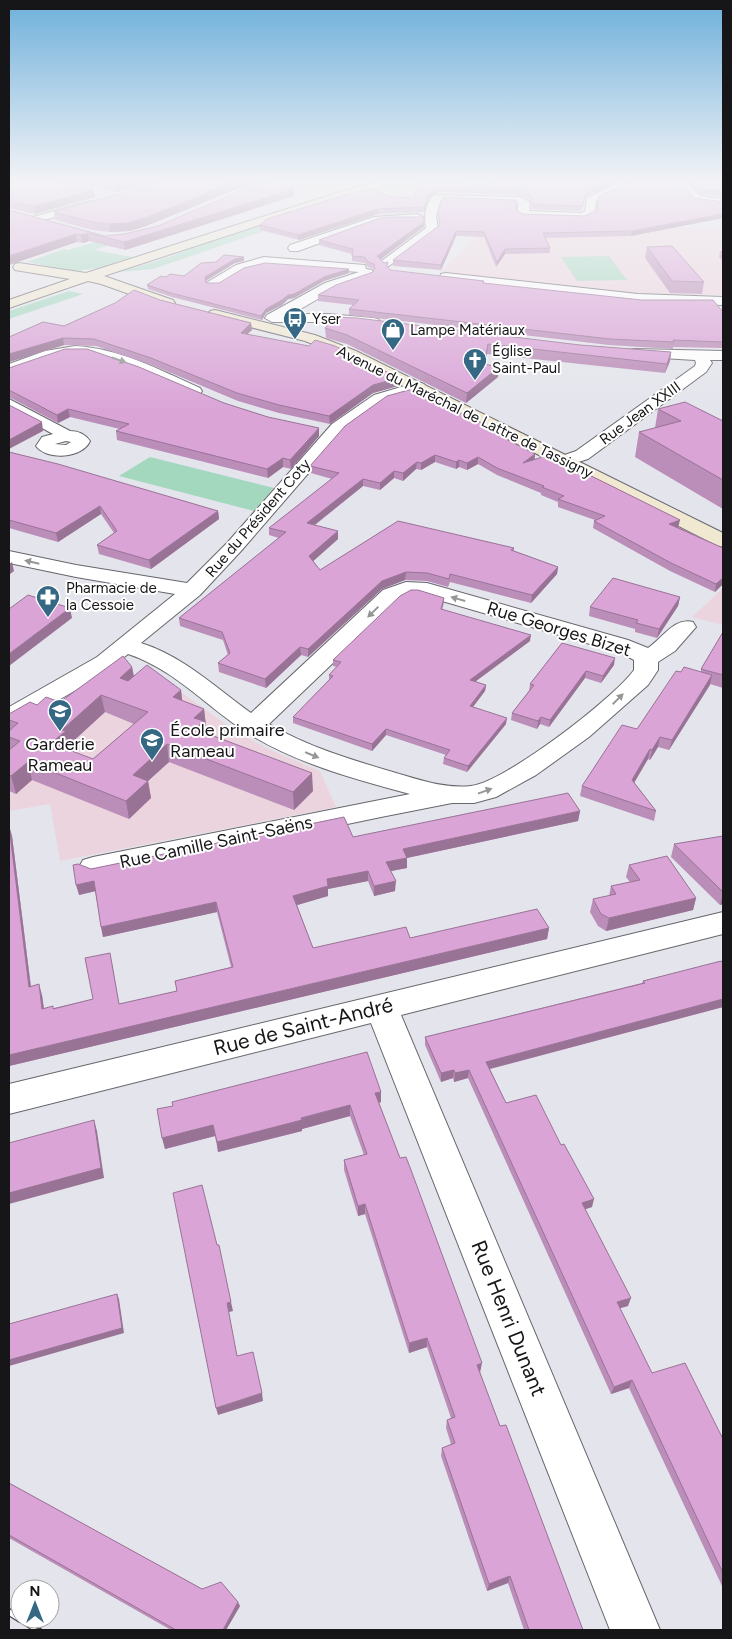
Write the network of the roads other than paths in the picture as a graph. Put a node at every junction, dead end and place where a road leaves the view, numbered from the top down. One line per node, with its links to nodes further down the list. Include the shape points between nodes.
1 (155, 258): 6 (main road)
2 (391, 258): 4 (street, via 385,264 370,264)
3 (14, 266): 6 (main road)
4 (364, 270): 7 (street, via 264,261 235,270); 13 (street)
5 (434, 276): 8 (street, via 638,298)
6 (86, 280): 9 (main road); 10 (main road); 11 (main road)
7 (213, 283)
8 (723, 301)
9 (9, 304)
10 (184, 307)
11 (9, 309)
12 (202, 311): 14 (main road, Avenue du Maréchal de Lattre de Tassigny)
13 (272, 318): 14 (street); 15 (street, via 328,318)
14 (250, 323): 20 (main road, Avenue du Maréchal de Lattre de Tassigny, via 310,338 342,350)
15 (383, 323)
16 (622, 352): 17 (street)
17 (701, 356): 18 (street); 24 (street, Rue Jean XXIII, via 704,362 701,369 582,454)
18 (723, 356)
19 (9, 369): 21 (street, one-way to 21, via 72,350 90,351 134,365)
20 (418, 387): 24 (main road, Avenue du Maréchal de Lattre de Tassigny); 27 (street, Rue du Président Coty, via 380,398 326,430 234,547)
21 (209, 398)
22 (9, 404): 23 (street)
23 (65, 436)
24 (565, 462): 25 (main road, Avenue du Maréchal de Lattre de Tassigny)
25 (723, 541)
26 (9, 557): 27 (street, one-way to 26)
27 (192, 590): 29 (street, Rue du Président Coty)
28 (685, 627): 30 (street, via 667,646)
29 (126, 646): 31 (street, Rue du Président Coty, via 75,681); 32 (street, Rue Georges Bizet, via 163,660)
30 (646, 660): 32 (street, Rue Georges Bizet, one-way to 32, via 620,645 413,587 391,595); 33 (street, Rue Georges Bizet, one-way to 30, via 505,782 571,740 643,675 647,668)
31 (9, 717)
32 (253, 725): 33 (street, Rue Georges Bizet, one-way to 33, via 290,747 325,760 439,794)
33 (459, 796): 34 (street, Rue Georges Bizet)
34 (340, 816): 35 (street, Rue Camille Saint-Saëns)
35 (92, 867)
36 (721, 926): 37 (street, Rue de Saint-André)
37 (382, 1007): 38 (street, Rue de Saint-André); 39 (street, Rue Henri Dunant)
38 (9, 1099)
39 (635, 1630)

